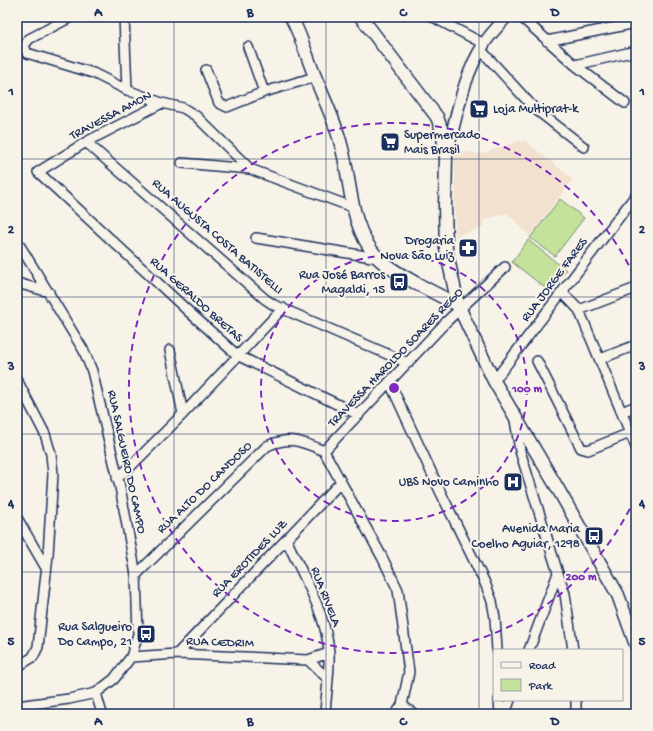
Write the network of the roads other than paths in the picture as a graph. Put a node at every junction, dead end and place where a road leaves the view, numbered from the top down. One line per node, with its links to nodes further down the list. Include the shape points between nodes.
1 (71, 17): 16 (street, via 29,39 24,46 28,53 93,73)
2 (124, 17): 16 (street)
3 (291, 17): 15 (main road)
4 (361, 17): 21 (main road)
5 (432, 17): 11 (street)
6 (506, 17): 11 (street)
7 (521, 17): 9 (street)
8 (636, 23): 9 (street)
9 (547, 41): 13 (street)
10 (248, 47): 17 (street)
11 (482, 47): 20 (street); 23 (street, via 534,108)
12 (636, 51): 13 (street)
13 (575, 65): 19 (street)
14 (206, 70): 17 (street, via 219,103 224,106)
15 (315, 77): 17 (street); 29 (main road, via 340,141)
16 (127, 90): 18 (street)
17 (264, 92)
18 (162, 103): 22 (street, TRAVESSA AMON); 26 (street, TRAVESSA AMON, via 183,108 196,116)
19 (625, 103)
20 (458, 109): 21 (street, via 448,116); 24 (street)
21 (437, 117): 24 (main road)
22 (86, 142): 27 (street, TRAVESSA AMON); 40 (street, RUA AUGUSTA COSTA BATISTELLI, via 256,292 274,305)
23 (584, 147)
24 (446, 156): 34 (main road, via 446,249)
25 (182, 163): 26 (street)
26 (250, 169): 29 (street)
27 (38, 172): 45 (street, RUA GERALDO BRETAS)
28 (636, 195): 38 (street, RUA JORGE FARES)
29 (352, 207): 32 (main road, via 367,245)
30 (256, 238): 32 (street)
31 (17, 241): 37 (street, RUA SALGUEIRO DO CAMPO)
32 (378, 258): 39 (main road)
33 (505, 267): 41 (street, TRAVESSA HAROLDO SOARES REGO)
34 (453, 281): 39 (main road); 41 (main road)
35 (17, 283): 37 (street)
36 (636, 288): 42 (street)
37 (49, 292): 60 (street, RUA SALGUEIRO DO CAMPO, via 84,351 92,371)
38 (562, 292): 42 (street); 50 (street, RUA JORGE FARES)
39 (438, 293): 41 (main road)
40 (283, 308): 45 (street); 48 (street, RUA AUGUSTA COSTA BATISTELLI)
41 (459, 308): 48 (street, TRAVESSA HAROLDO SOARES REGO); 50 (main road)
42 (579, 310): 46 (street)
43 (636, 345): 46 (street)
44 (170, 350): 54 (street)
45 (237, 355): 54 (street); 56 (street, RUA GERALDO BRETAS)
46 (600, 358): 53 (street)
47 (537, 361): 57 (street, via 581,448 588,450)
48 (408, 363): 51 (street, TRAVESSA HAROLDO SOARES REGO)
49 (17, 380): 64 (street, via 45,434 51,454 53,474)
50 (494, 381): 55 (main road)
51 (390, 383): 56 (street, TRAVESSA HAROLDO SOARES REGO); 68 (street, via 485,583 492,601)
52 (636, 406): 53 (street)
53 (622, 412): 57 (street)
54 (183, 414): 60 (street)
55 (514, 414): 65 (street, via 520,451); 67 (main road, via 618,595)
56 (359, 415): 59 (street, TRAVESSA HAROLDO SOARES REGO)
57 (630, 433): 58 (street)
58 (636, 447)
59 (324, 451): 61 (street); 66 (street, RUA ALTO DO CANDOSO, via 298,440 281,440 267,446)
60 (117, 478): 66 (street, RUA SALGUEIRO DO CAMPO)
61 (341, 482): 63 (street, RUA EROTIDES LUZ); 81 (street, via 398,590 409,672)
62 (17, 518): 64 (street)
63 (287, 540): 71 (street, RUA RIVELA, via 315,600 323,622); 72 (street, RUA EROTIDES LUZ)
64 (46, 568): 75 (street, via 38,648 33,657)
65 (558, 573): 69 (street); 70 (street, via 565,594)
66 (136, 575): 73 (street, RUA SALGUEIRO DO CAMPO, via 138,634)
67 (636, 645)
68 (498, 649)
69 (529, 649)
70 (573, 649)
71 (329, 653): 74 (street, RUA CEDRIM); 76 (street, RUA RIVELA)
72 (177, 654): 73 (street, RUA CEDRIM); 74 (street, RUA CEDRIM)
73 (131, 657): 77 (street, RUA SALGUEIRO DO CAMPO, via 114,678)
74 (308, 660): 76 (street)
75 (17, 667)
76 (327, 678): 84 (street, RUA RIVELA)
77 (96, 693): 82 (street); 83 (street)
78 (499, 701): 87 (street)
79 (510, 701): 88 (street)
80 (576, 701): 89 (street)
81 (402, 705): 85 (street); 86 (street)
82 (17, 706)
83 (102, 714)
84 (325, 714)
85 (396, 714)
86 (414, 714)
87 (500, 714)
88 (505, 714)
89 (576, 714)

